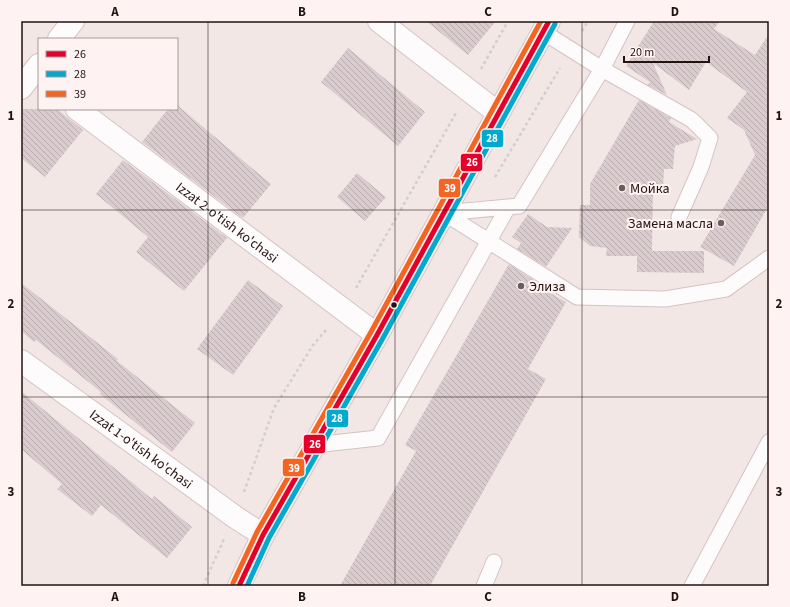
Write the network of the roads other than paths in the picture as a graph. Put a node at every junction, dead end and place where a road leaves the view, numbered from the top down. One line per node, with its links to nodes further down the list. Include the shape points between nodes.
1 (73, 21): 5 (street)
2 (379, 21): 8 (street)
3 (627, 21): 6 (lane)
4 (546, 27): 6 (lane, via 571,50); 8 (main road)
5 (60, 38)
6 (602, 69): 9 (lane, via 519,206); 11 (lane, via 692,120 710,138 701,167)
7 (79, 110): 14 (street, Izzat 2-o'tish ko'chasi)
8 (498, 113): 10 (main road)
9 (508, 207): 10 (lane); 12 (lane)
10 (444, 213): 12 (lane); 14 (main road)
11 (679, 217)
12 (488, 240): 13 (lane, via 577,297 665,300 726,289); 16 (lane, via 378,438)
13 (769, 258)
14 (377, 335): 16 (main road)
15 (21, 361): 18 (street, Izzat 1-o'tish ko'chasi)
16 (314, 445): 18 (main road)
17 (768, 449): 22 (lane)
18 (262, 535): 20 (main road)
19 (494, 562): 21 (lane)
20 (239, 586)
21 (484, 586)
22 (692, 586)

